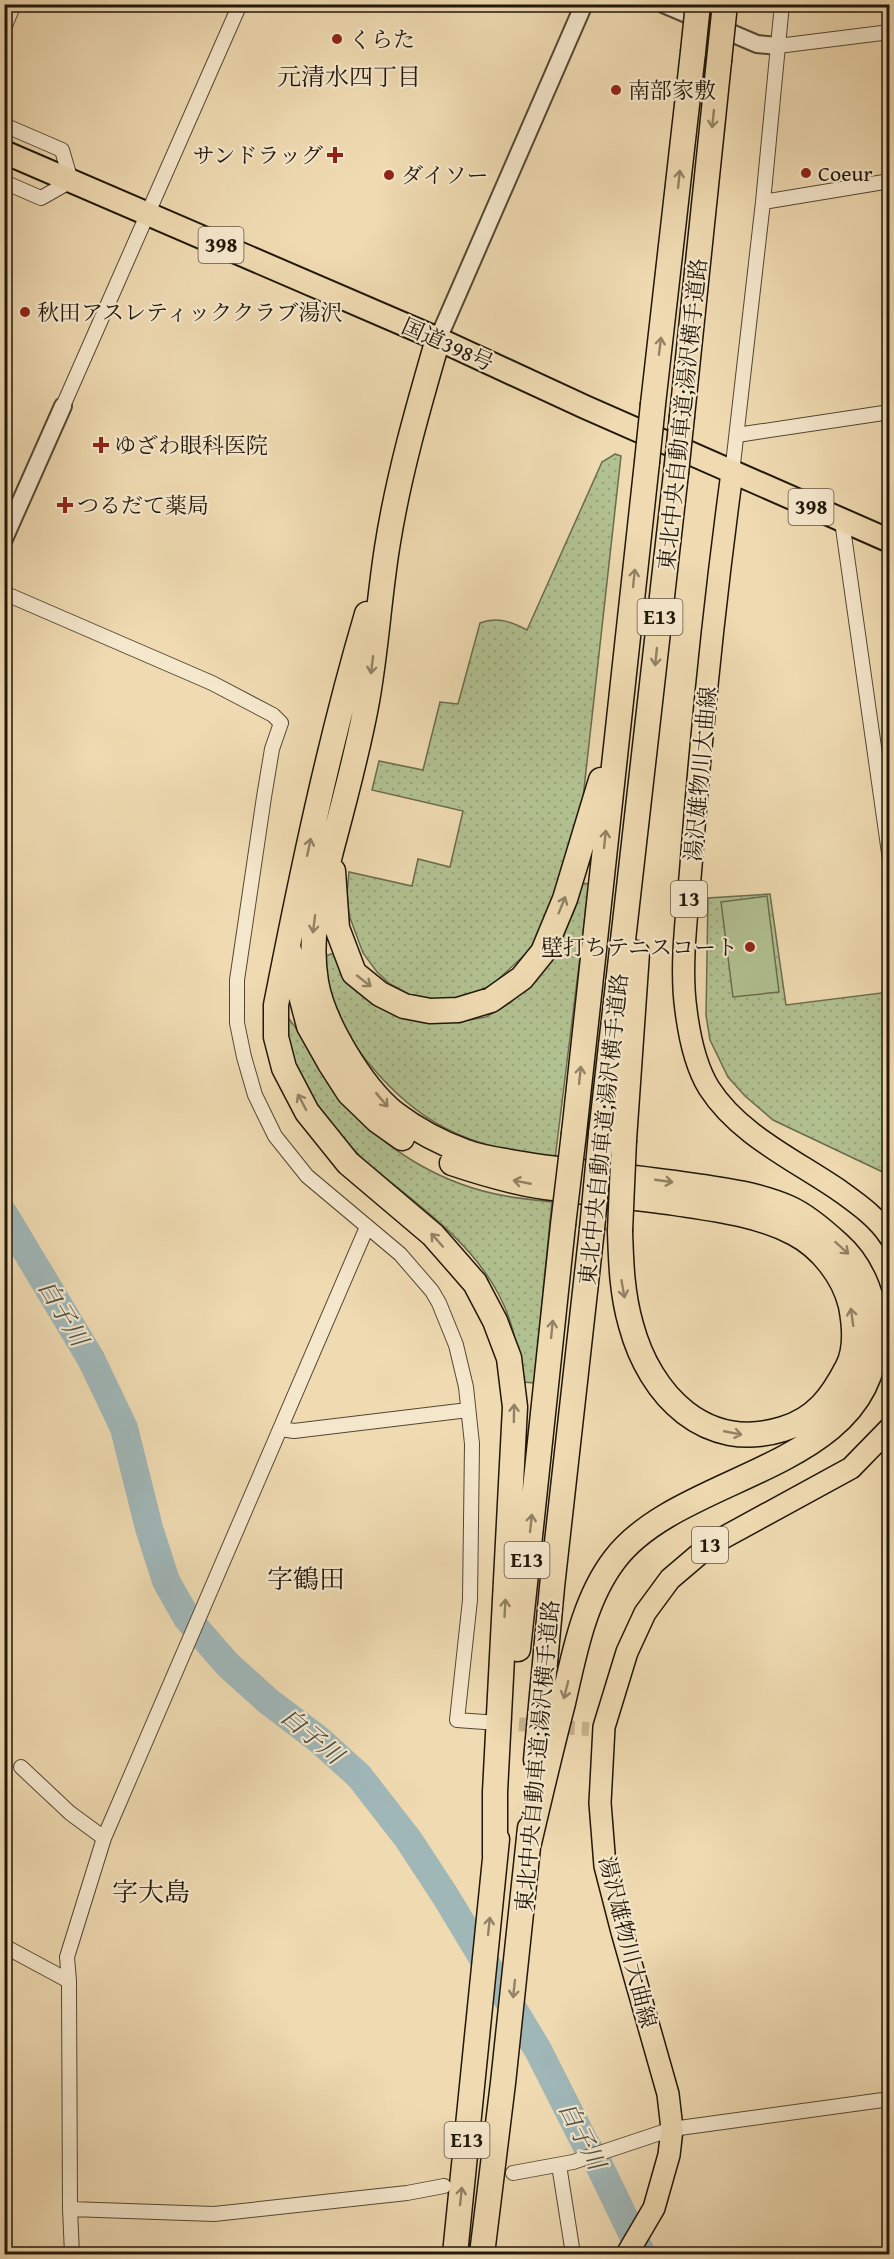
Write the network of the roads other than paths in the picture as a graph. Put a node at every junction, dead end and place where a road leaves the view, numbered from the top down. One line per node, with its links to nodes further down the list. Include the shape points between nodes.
1 (15, 4): 8 (street)
2 (240, 4): 17 (street)
3 (584, 4): 18 (street)
4 (663, 4): 10 (street, via 757,44)
5 (698, 4): 28 (highway, 東北中央自動車道;湯沢横手道路 / E13, one-way to 5, bridge)
6 (725, 4): 29 (highway, 東北中央自動車道;湯沢横手道路 / E13, one-way to 29, bridge)
7 (782, 4): 10 (street)
8 (4, 28)
9 (890, 32): 10 (street)
10 (778, 46): 16 (street)
11 (4, 125): 13 (street, via 62,150)
12 (4, 152): 13 (highway, 国道398号 / 398)
13 (71, 181): 14 (street, via 41,198); 17 (highway, 国道398号 / 398)
14 (4, 182)
15 (890, 182): 16 (street)
16 (764, 202): 21 (street)
17 (147, 213): 18 (highway, 国道398号 / 398); 19 (street)
18 (438, 339): 22 (highway, 国道398号 / 398); 26 (highway, via 408,442)
19 (63, 406): 24 (street)
20 (890, 411): 21 (street)
21 (737, 435): 22 (street)
22 (732, 473): 23 (highway, 国道398号 / 398); 34 (main road, 湯沢雄物川大曲線 / 13, via 717,592 686,944 685,1008 693,1048 708,1087 730,1113 755,1136 856,1203)
23 (842, 521): 25 (highway, 国道398号 / 398); 31 (street)
24 (4, 539)
25 (890, 541)
26 (387, 545): 30 (highway, one-way to 30, via 367,702); 32 (highway, one-way to 26, via 340,705)
27 (4, 593): 33 (street, via 212,682 281,723 272,749 237,980 237,1023 255,1095 275,1136 307,1176)
28 (618, 719): 30 (highway, one-way to 28, via 337,928 354,973 380,994 404,1006 430,1011 458,1010 491,1000 522,978 543,952 565,899); 42 (highway, 東北中央自動車道;湯沢横手道路 / E13, one-way to 28, bridge)
29 (644, 762): 32 (highway, one-way to 32, bridge, via 645,863 624,1140 620,1231 621,1282 631,1327 646,1366 672,1404 698,1423 748,1436 794,1426 831,1397 852,1358 853,1316 848,1294 819,1252 796,1234 766,1221 713,1208 542,1186 489,1176 413,1145 378,1121 349,1093 331,1065 309,1026); 41 (highway, 東北中央自動車道;湯沢横手道路 / E13, bridge, via 552,1587)
30 (332, 847): 41 (highway, one-way to 41, via 312,926 316,984 328,1022 352,1064 391,1110 425,1133 470,1154 545,1168 745,1193 793,1209 851,1256 873,1308 877,1334 874,1357 849,1410 792,1455 668,1513 639,1533 614,1560 580,1633)
31 (890, 860)
32 (288, 945): 42 (highway, one-way to 32, via 515,1407 509,1358 475,1283 433,1235 348,1163 308,1112 284,1068 276,1037 276,1005)
33 (368, 1227): 35 (street, via 400,1254 439,1303 456,1345); 37 (street)
34 (890, 1237)
35 (468, 1410): 37 (street, via 294,1431); 38 (street, via 472,1444 470,1600 457,1720)
36 (890, 1428): 46 (main road, 湯沢雄物川大曲線 / 13, via 851,1468 711,1545 670,1579 645,1613 597,1728 605,1866 668,2094)
37 (281, 1429): 40 (street)
38 (498, 1723)
39 (21, 1767): 40 (street, via 70,1813)
40 (104, 1838): 44 (street, via 67,1957)
41 (529, 1843): 53 (highway, 東北中央自動車道;湯沢横手道路 / E13, one-way to 53)
42 (495, 1855): 52 (highway, 東北中央自動車道;湯沢横手道路 / E13, one-way to 42)
43 (4, 1946): 44 (street)
44 (69, 1981): 50 (street)
45 (890, 2099): 46 (street)
46 (672, 2129): 47 (street); 55 (main road, 湯沢雄物川大曲線 / 13, via 654,2208)
47 (566, 2164): 48 (street); 54 (street)
48 (513, 2173)
49 (444, 2186): 50 (street, via 214,2214)
50 (70, 2209): 51 (street)
51 (72, 2254)
52 (455, 2254)
53 (482, 2254)
54 (573, 2254)
55 (627, 2254)

